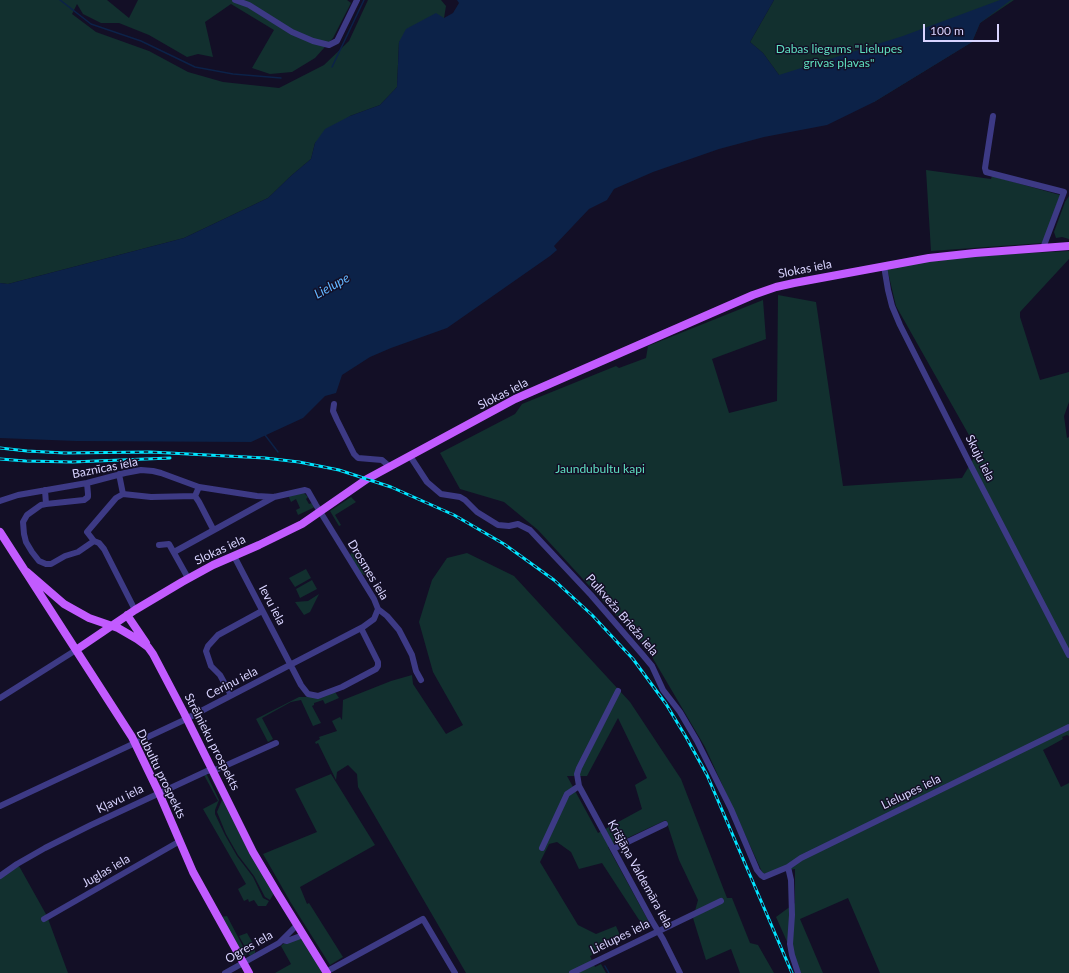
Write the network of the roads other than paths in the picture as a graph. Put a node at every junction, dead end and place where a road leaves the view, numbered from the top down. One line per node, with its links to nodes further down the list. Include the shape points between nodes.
1 (235, 0): 2 (street, via 249,5 292,32 329,45 337,41)
2 (357, 0)
3 (993, 116): 5 (street, via 986,172 1064,192)
4 (1069, 246): 5 (main road, Slokas iela)
5 (1044, 248): 6 (main road, Slokas iela, via 929,258)
6 (884, 266): 8 (main road, Slokas iela, via 794,283 753,295 524,395); 39 (street, Skuju iela, via 892,306 900,325)
7 (334, 404): 9 (street, via 333,411 354,454 358,458 382,460)
8 (410, 456): 9 (main road, Slokas iela); 59 (street, Pulkveža Brieža iela, via 427,482 441,494 460,497 498,525 503,527 518,524 530,530 642,654 652,666 663,690 697,741 731,808 757,870)
9 (390, 467): 20 (main road, Slokas iela)
10 (119, 474): 11 (street, Baznīcas iela); 12 (street, Baznīcas iela, via 153,471); 15 (street)
11 (86, 483): 13 (street, Baznīcas iela); 19 (street, via 88,497 84,500)
12 (199, 486): 16 (street); 17 (street, Baznīcas iela)
13 (45, 490): 18 (street, Baznīcas iela); 19 (street)
14 (308, 491): 17 (street, Baznīcas iela, via 302,490); 20 (street, Drosmes iela)
15 (123, 494): 16 (street, via 151,497); 23 (street, via 116,498 87,532)
16 (195, 496): 21 (street)
17 (274, 497): 21 (street)
18 (0, 501)
19 (46, 504): 23 (street, via 27,515 23,522 26,542 39,561 51,564 78,552)
20 (320, 512): 26 (main road, Slokas iela, via 289,531); 31 (street, Drosmes iela)
21 (213, 530): 25 (street)
22 (0, 532): 27 (main road, Dubultu prospekts)
23 (94, 540): 32 (street, via 104,548)
24 (160, 545): 25 (street, via 169,544)
25 (174, 552): 28 (street)
26 (234, 556): 28 (main road, Slokas iela); 33 (street, Ievu iela)
27 (27, 572): 29 (main road, Strēlnieku prospekts); 30 (main road, Dubultu prospekts)
28 (188, 578): 32 (main road, Slokas iela)
29 (54, 596): 30 (main road); 35 (main road, Strēlnieku prospekts, via 89,618)
30 (44, 600): 38 (main road, Dubultu prospekts)
31 (378, 609): 36 (street, Ceriņu iela, via 371,621); 41 (street, Drosmes iela, via 399,630)
32 (135, 610): 34 (main road, Slokas iela)
33 (262, 611): 40 (street, Ievu iela); 43 (street, via 218,636 206,651 211,666 220,675)
34 (127, 615): 35 (main road, Slokas iela); 37 (main road)
35 (111, 626): 37 (main road, Strēlnieku prospekts); 38 (main road, Slokas iela)
36 (361, 628): 40 (street, Ceriņu iela); 40 (street, Ievu iela, via 378,666 342,687 318,696 308,694)
37 (148, 647): 45 (main road, Strēlnieku prospekts)
38 (76, 650): 44 (street, Slokas iela); 47 (main road, Dubultu prospekts)
39 (1069, 655)
40 (290, 665): 43 (street, Ceriņu iela)
41 (421, 680)
42 (618, 691): 50 (street, via 578,768)
43 (231, 695): 45 (street, Ceriņu iela)
44 (0, 698)
45 (187, 718): 47 (street, Ceriņu iela); 49 (main road, Strēlnieku prospekts)
46 (1069, 727): 57 (street, Lielupes iela, via 807,855)
47 (136, 743): 51 (main road, Dubultu prospekts); 52 (street, Ceriņu iela)
48 (276, 743): 49 (street, Kļavu iela)
49 (212, 770): 51 (street, Kļavu iela); 62 (main road, Strēlnieku prospekts, via 253,852)
50 (579, 786): 55 (street, via 567,794); 56 (street, Krišjāņa Valdemāra iela)
51 (159, 792): 54 (main road, Dubultu prospekts); 58 (street, Kļavu iela, via 45,848)
52 (0, 806)
53 (665, 824): 56 (street)
54 (180, 841): 61 (street, Juglas iela); 66 (main road, Dubultu prospekts, via 193,872)
55 (542, 848)
56 (613, 848): 63 (street, Krišjāņa Valdemāra iela)
57 (788, 867): 59 (street, Lielupes iela); 73 (street, via 792,914 790,944)
58 (0, 876)
59 (764, 877)
60 (721, 901): 63 (street, Lielupes iela)
61 (44, 919)
62 (297, 925): 64 (main road, Strēlnieku prospekts); 65 (street, Ogres iela)
63 (659, 931): 71 (street, Lielupes iela); 72 (street, Krišjāņa Valdemāra iela)
64 (303, 935): 65 (street, Ogres iela); 67 (main road, Strēlnieku prospekts)
65 (283, 940): 66 (street, Ogres iela)
66 (244, 964): 68 (street, Ogres iela); 69 (main road, Dubultu prospekts)
67 (326, 972): 70 (street, via 423,919)
68 (225, 973)
69 (249, 973)
70 (455, 973)
71 (572, 973)
72 (680, 973)
73 (798, 973)

